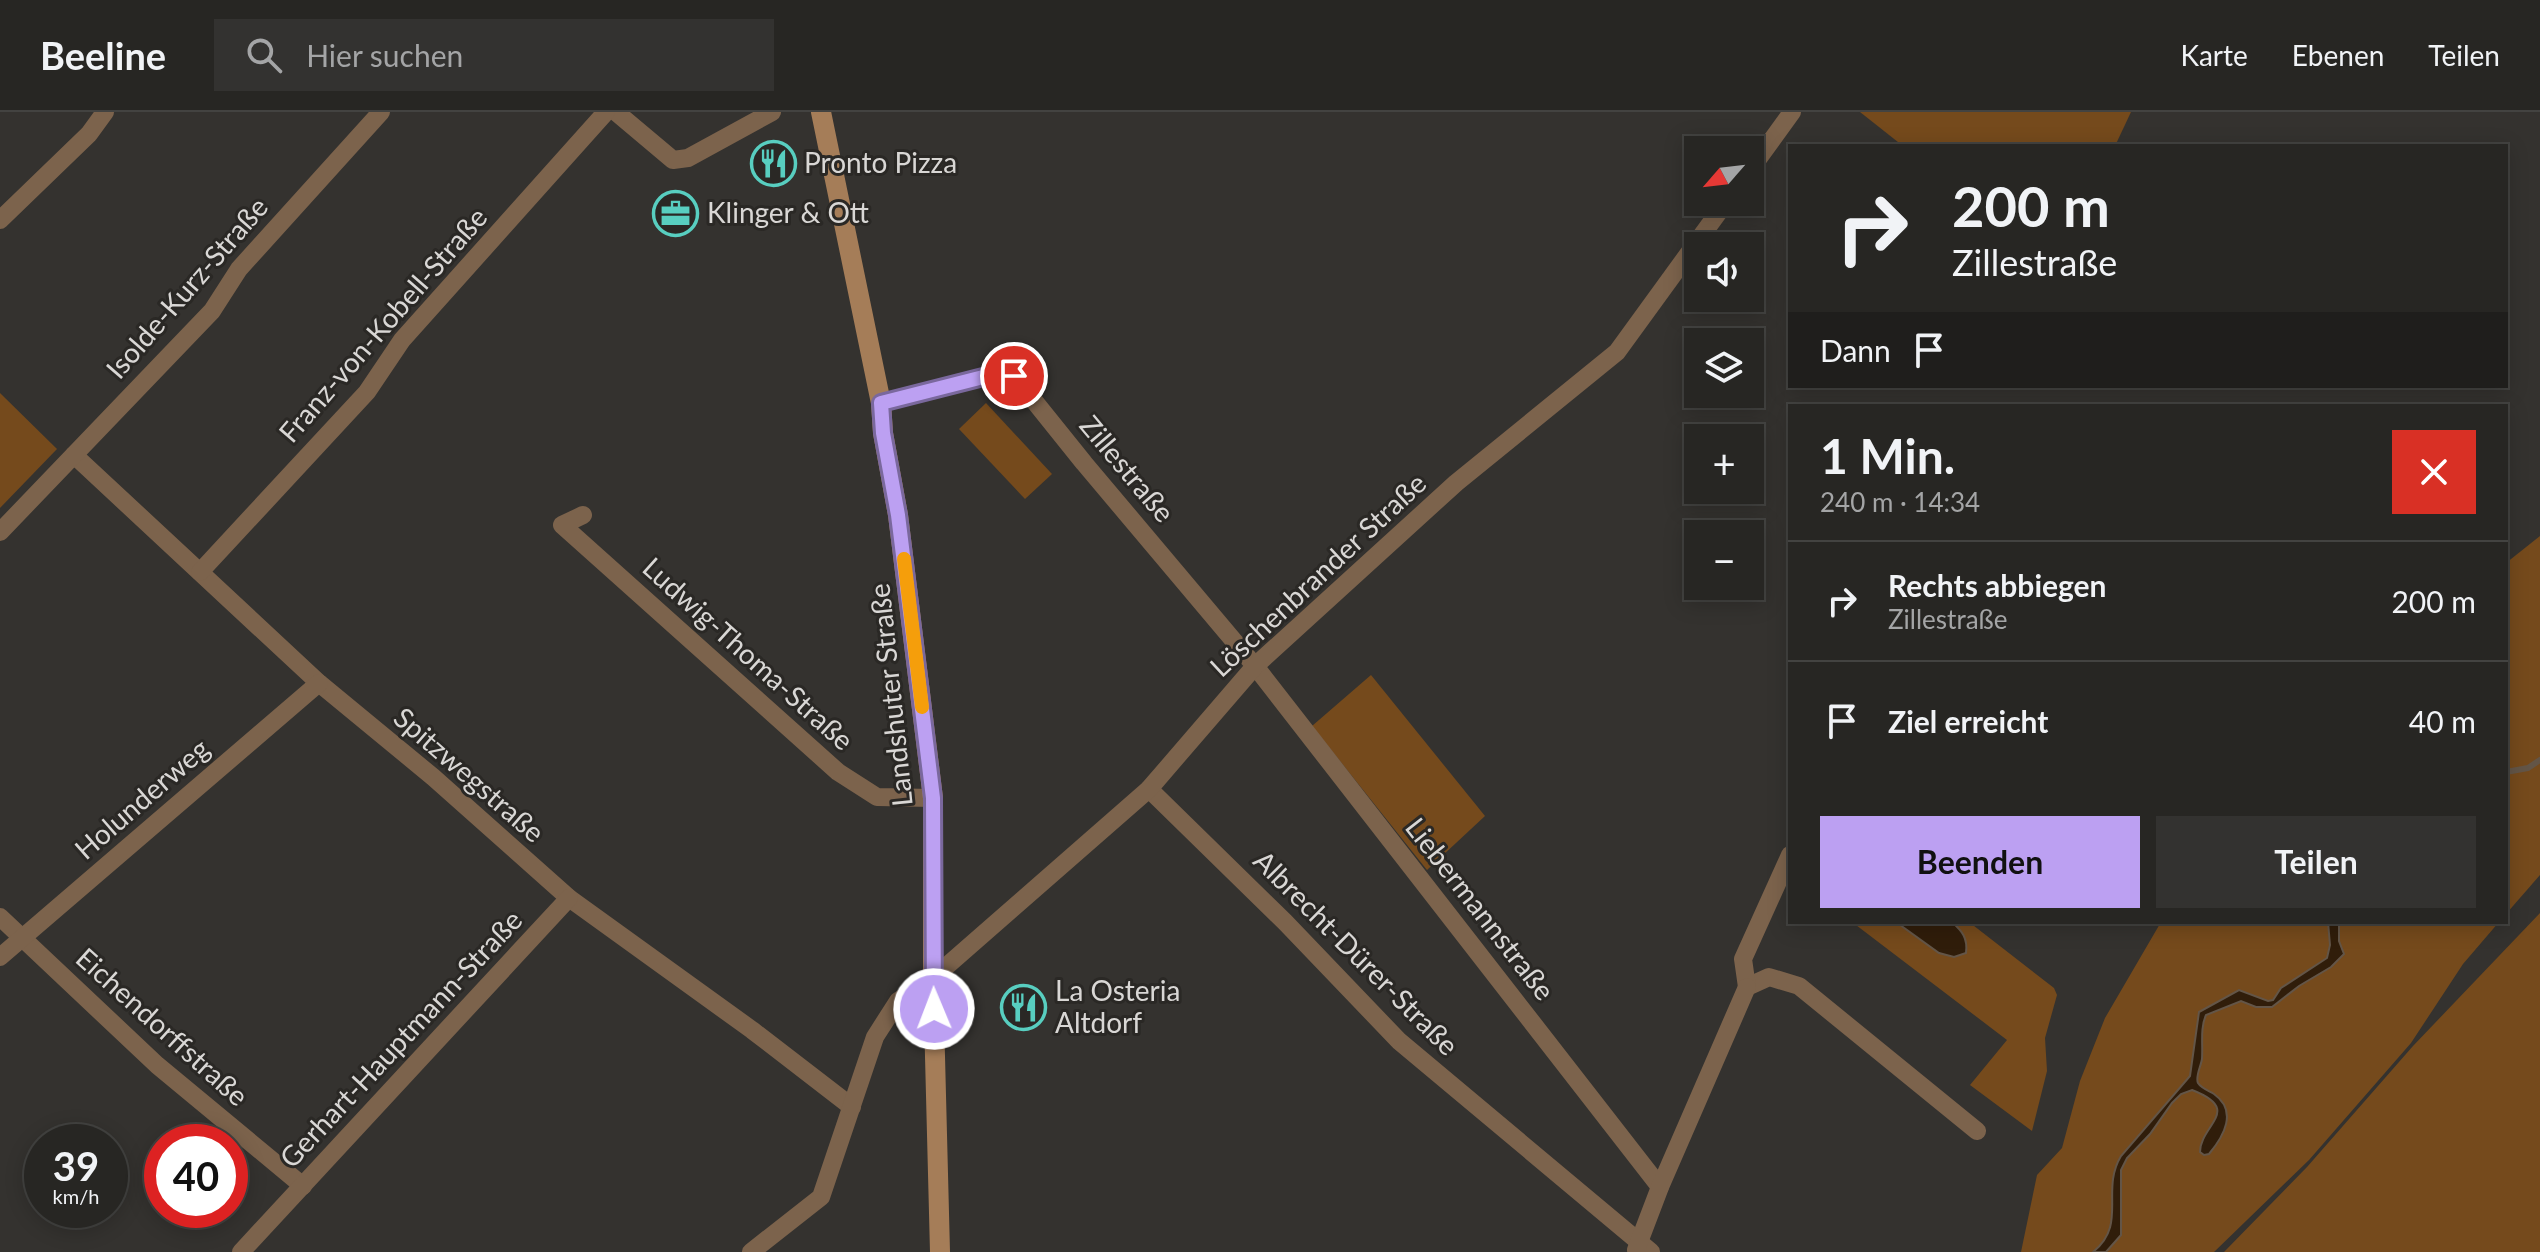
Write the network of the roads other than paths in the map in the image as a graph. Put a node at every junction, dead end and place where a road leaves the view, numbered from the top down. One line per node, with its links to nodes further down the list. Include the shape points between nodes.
1 (105, 112): 10 (street)
2 (381, 112): 12 (street, Isolde-Kurz-Straße, via 239,269 212,311)
3 (606, 112): 15 (street, Franz-von-Kobell-Straße, via 402,340 367,392)
4 (616, 112): 5 (street, via 673,160 688,158)
5 (772, 112)
6 (821, 112): 11 (street, Landshuter Straße)
7 (1792, 112): 8 (street)
8 (1764, 151)
9 (1716, 216): 16 (street, Löschenbrander Straße, via 1617,352 1456,483)
10 (0, 220)
11 (881, 403): 16 (street, Zillestraße, via 999,373 1014,376); 19 (street, Landshuter Straße)
12 (74, 455): 14 (street, Isolde-Kurz-Straße); 15 (street, Spitzwegstraße)
13 (583, 515): 19 (street, Ludwig-Thoma-Straße, via 562,525 838,772 877,797)
14 (0, 532)
15 (200, 572): 17 (street, Spitzwegstraße)
16 (1255, 666): 18 (street, Löschenbrander Straße); 30 (street, Liebermannstraße)
17 (319, 683): 21 (street, Spitzwegstraße); 23 (street, Holunderweg)
18 (1149, 789): 25 (street, Löschenbrander Straße); 31 (street, Albrecht-Dürer-Straße, via 1399,1041)
19 (933, 798): 25 (street, Landshuter Straße)
20 (1788, 859): 26 (street, via 1743,959)
21 (569, 898): 27 (street, Spitzwegstraße); 29 (street, Gerhart-Hauptmann-Straße)
22 (0, 917): 23 (street, Eichendorffstraße)
23 (21, 939): 24 (street, Holunderweg); 29 (street, Eichendorffstraße, via 157,1065)
24 (0, 957)
25 (933, 978): 27 (street, Löschenbrander Straße, via 898,1001 875,1037); 34 (street, Landshuter Straße)
26 (1747, 987): 28 (street, via 1769,977 1799,986); 30 (street)
27 (852, 1107): 33 (street, Löschenbrander Straße, via 821,1197)
28 (1977, 1131)
29 (303, 1186): 32 (street, Gerhart-Hauptmann-Straße)
30 (1660, 1187): 31 (street)
31 (1642, 1248)
32 (241, 1252)
33 (751, 1252)
34 (940, 1252)

